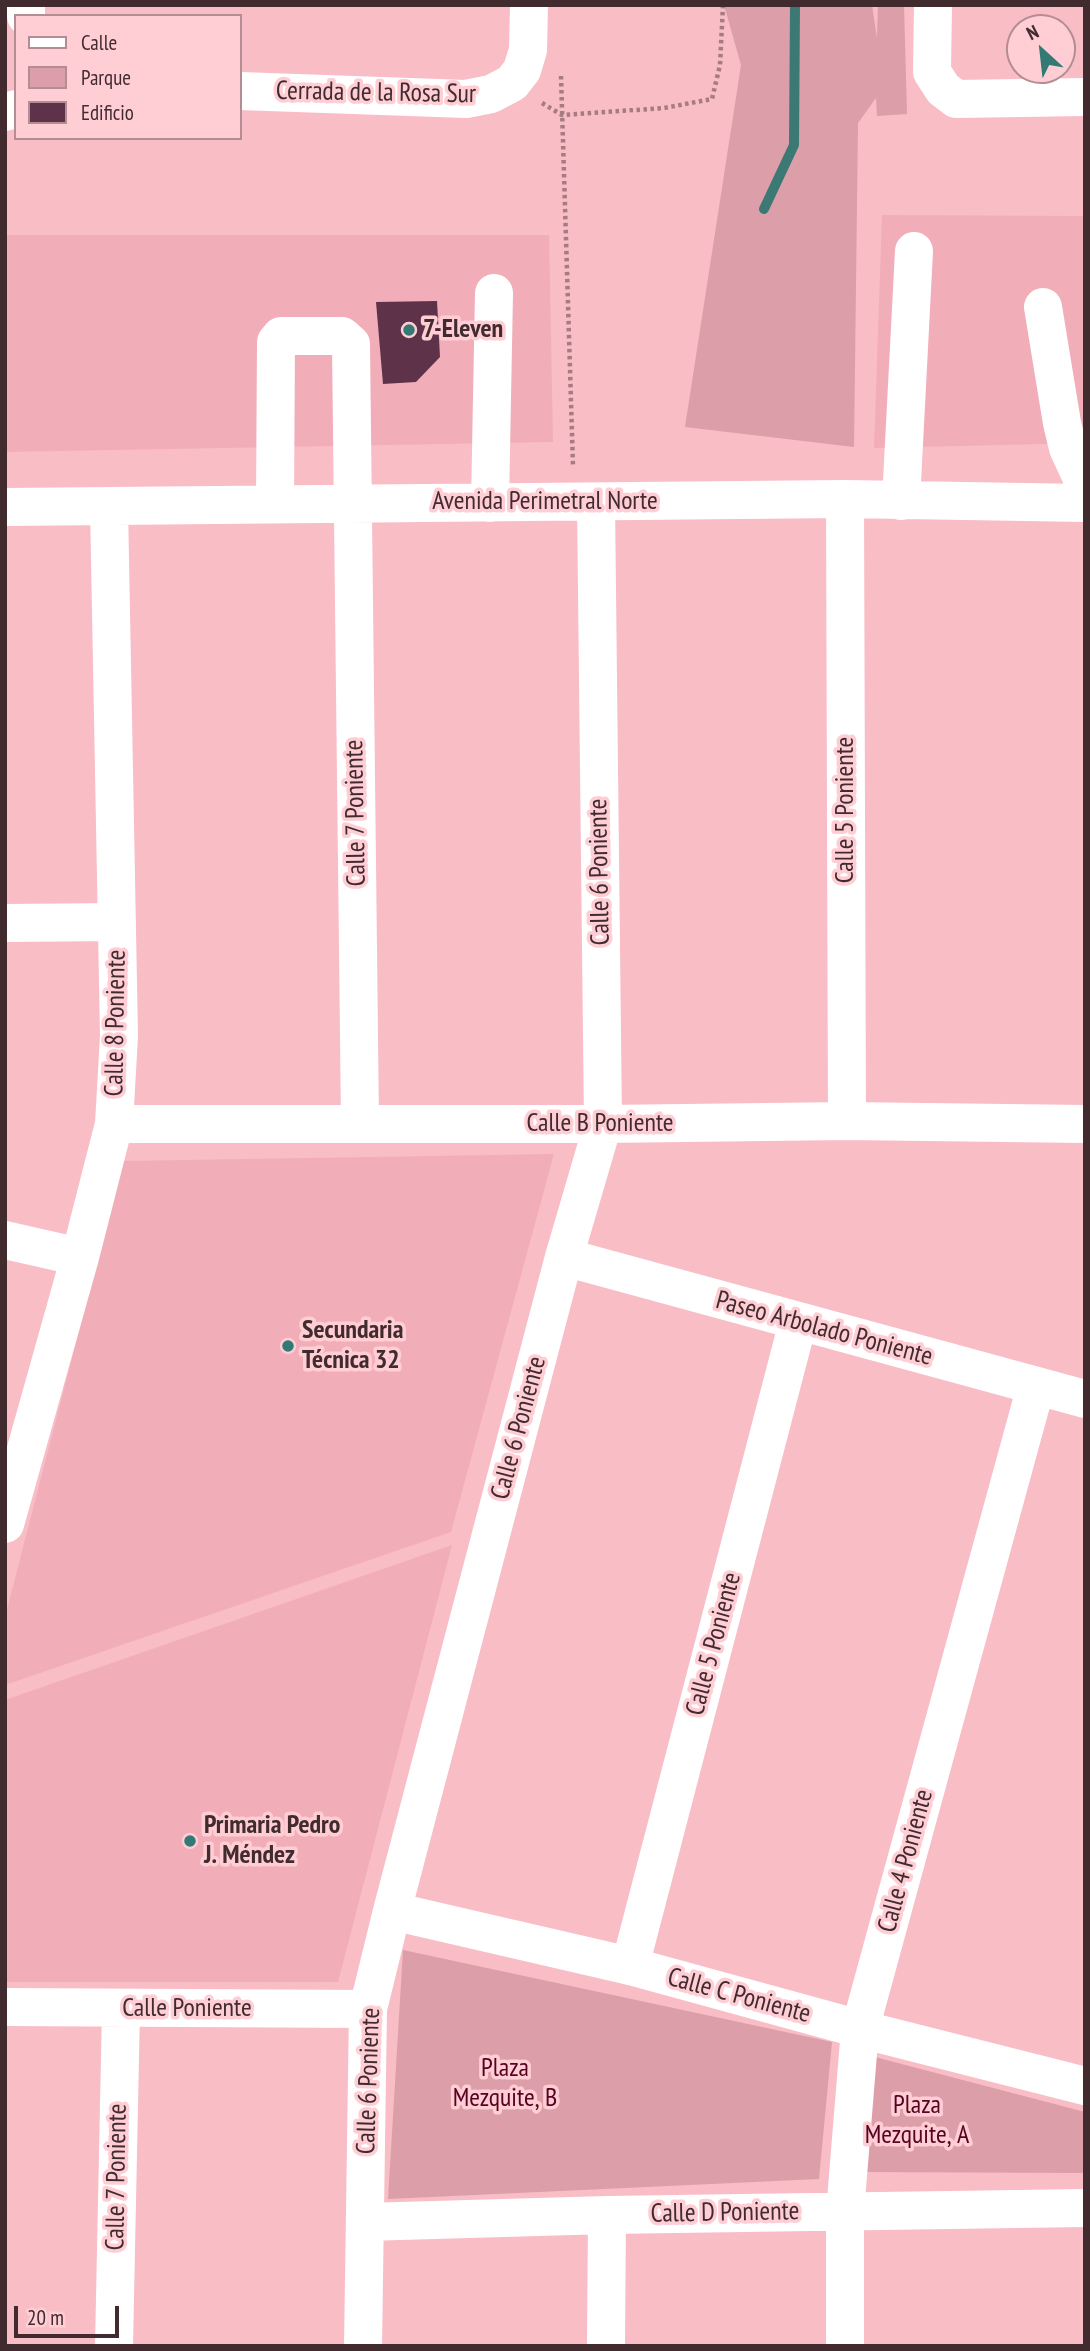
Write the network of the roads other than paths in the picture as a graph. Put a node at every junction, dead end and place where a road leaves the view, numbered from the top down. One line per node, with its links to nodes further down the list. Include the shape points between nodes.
1 (529, 5): 3 (street, Cerrada de la Rosa Sur, via 528,50 522,71 512,83 491,94 466,99)
2 (933, 5): 4 (street, via 932,72 956,99)
3 (242, 91)
4 (1085, 97)
5 (914, 251): 10 (street)
6 (494, 293): 13 (street)
7 (1043, 307): 8 (street, via 1062,423)
8 (1085, 485)
9 (845, 499): 10 (street, Avenida Perimetral Norte); 11 (street, Avenida Perimetral Norte); 20 (street, Calle 5 Poniente)
10 (901, 500): 14 (street, Avenida Perimetral Norte)
11 (585, 502): 13 (street, Avenida Perimetral Norte); 23 (street, Calle 6 Poniente)
12 (353, 503): 13 (street, Avenida Perimetral Norte); 15 (street, Avenida Perimetral Norte); 15 (street, Calle 7 Poniente, via 351,344 342,335 281,336 276,342); 21 (street, Calle 7 Poniente)
13 (490, 503)
14 (1085, 503)
15 (275, 504): 16 (street, Avenida Perimetral Norte)
16 (109, 506): 17 (street, Avenida Perimetral Norte); 18 (street, Calle 8 Poniente)
17 (5, 507)
18 (117, 922): 19 (street); 22 (street, Calle 8 Poniente, via 119,1036)
19 (5, 923)
20 (847, 1121): 23 (street, Calle B Poniente); 24 (street, Calle B Poniente)
21 (360, 1123): 22 (street, Calle B Poniente); 23 (street, Calle B Poniente)
22 (114, 1124): 26 (street, Calle 8 Poniente)
23 (603, 1124): 27 (street, Calle 6 Poniente)
24 (1085, 1124)
25 (5, 1240): 26 (street)
26 (80, 1257): 31 (street, Calle 8 Poniente)
27 (564, 1258): 28 (street, Paseo Arbolado Poniente); 32 (street, Calle 6 Poniente)
28 (798, 1322): 29 (street, Paseo Arbolado Poniente); 33 (street, Calle 5 Poniente)
29 (1036, 1387): 30 (street, Paseo Arbolado Poniente); 37 (street, Calle 4 Poniente)
30 (1085, 1399)
31 (5, 1524)
32 (392, 1911): 33 (street, Calle C Poniente); 36 (street, Calle 6 Poniente)
33 (630, 1966): 37 (street, Calle C Poniente)
34 (5, 2007): 35 (street, Calle Poniente)
35 (121, 2009): 36 (street, Calle Poniente); 43 (street, Calle 7 Poniente)
36 (368, 2009): 42 (street, Calle 6 Poniente)
37 (860, 2029): 38 (street, Calle C Poniente); 40 (street, Calle 4 Poniente)
38 (1085, 2086)
39 (1085, 2208): 40 (street, Calle D Poniente)
40 (845, 2212): 41 (street, Calle D Poniente); 46 (street, Calle 4 Poniente)
41 (607, 2215): 42 (street, Calle D Poniente); 45 (street)
42 (365, 2222): 44 (street, Calle 6 Poniente)
43 (114, 2346)
44 (363, 2346)
45 (606, 2346)
46 (845, 2346)

